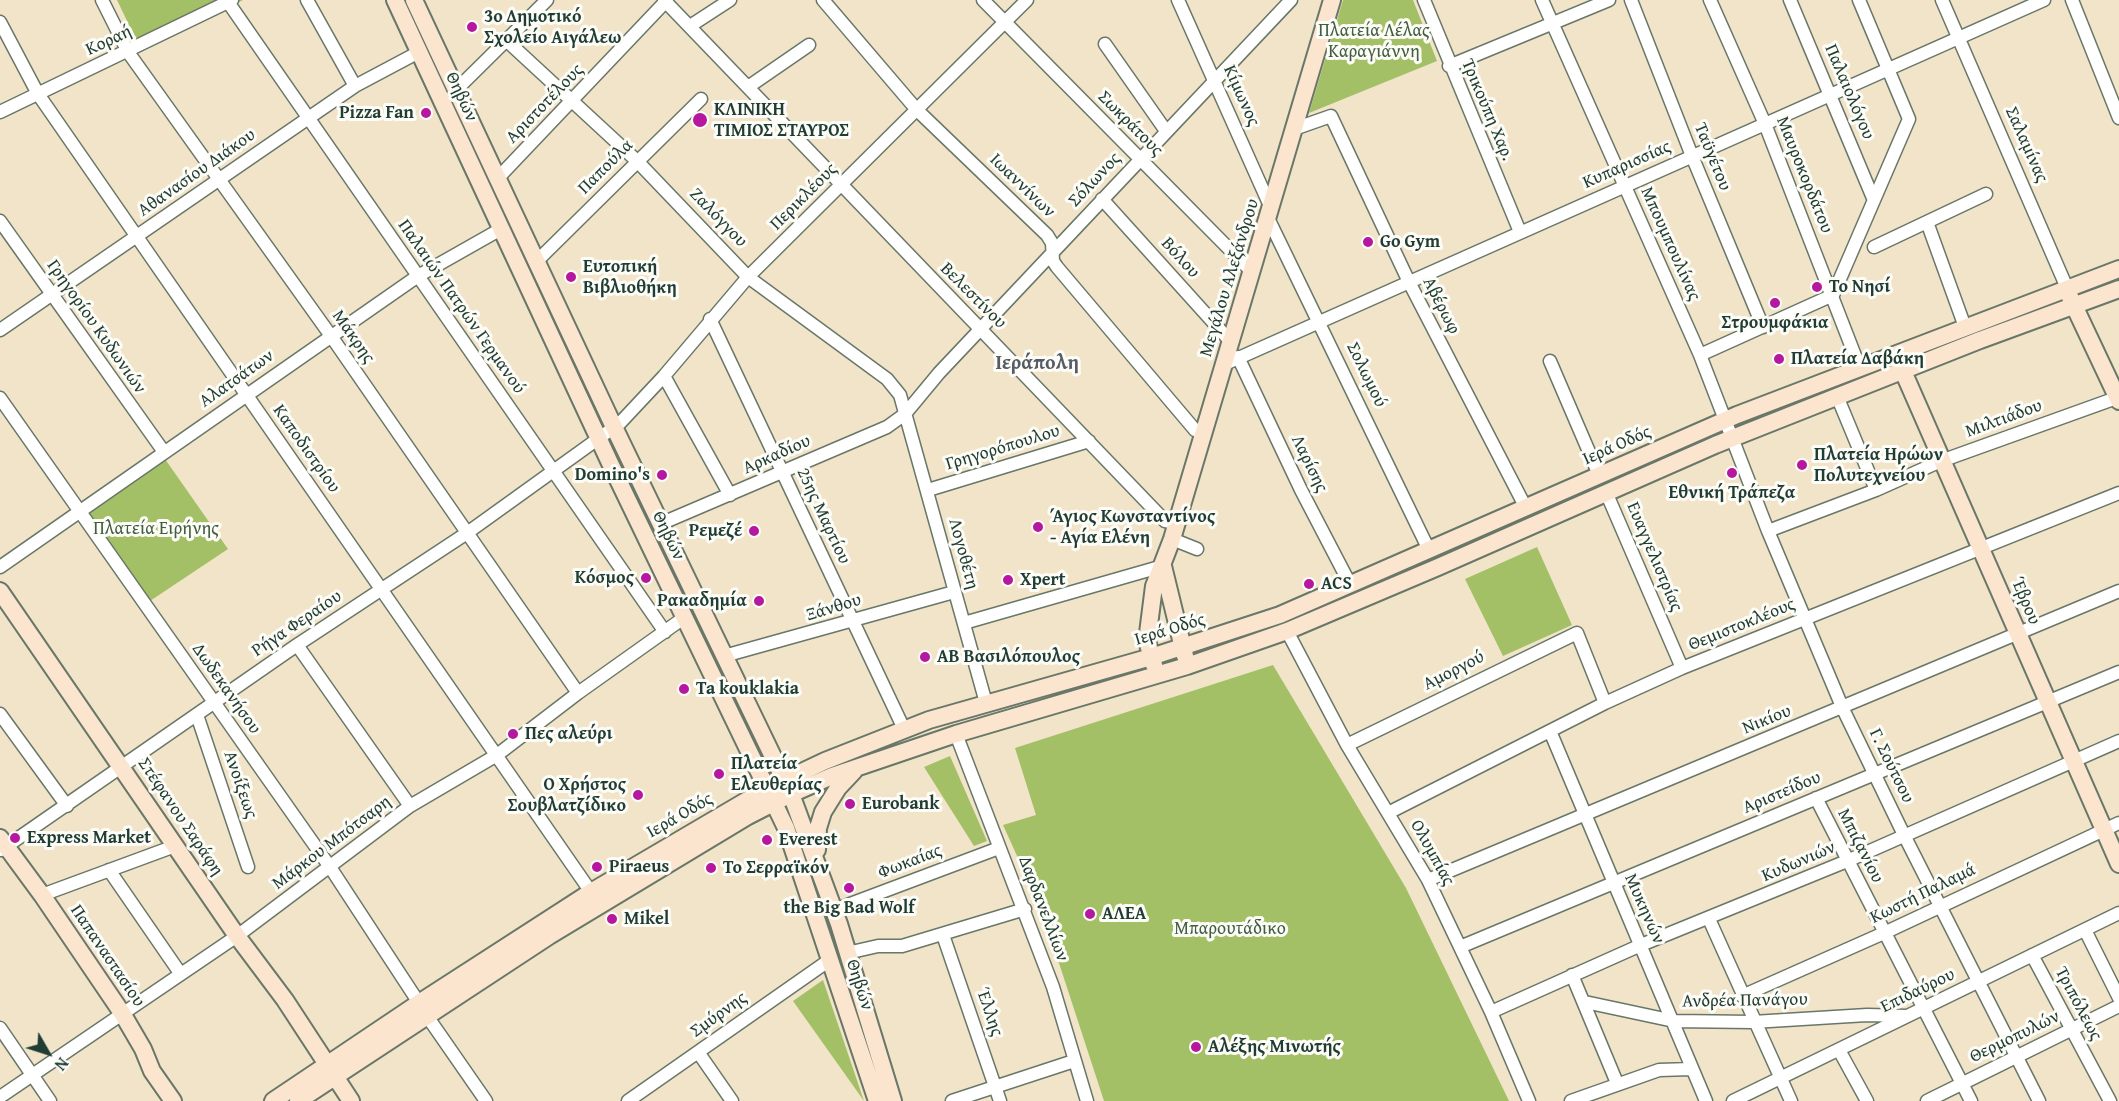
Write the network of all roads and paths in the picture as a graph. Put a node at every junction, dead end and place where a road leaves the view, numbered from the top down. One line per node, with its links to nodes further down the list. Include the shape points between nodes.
1 (102, 0): 33 (street, Μάκρης)
2 (307, 0): 38 (street)
3 (394, 0): 34 (main road, Θηβών)
4 (414, 0): 40 (main road, Θηβών)
5 (547, 0): 30 (street)
6 (730, 0): 28 (street)
7 (823, 0): 45 (street, Ιωαννίνων)
8 (983, 0): 26 (street, Σωκράτους)
9 (1028, 0): 26 (street, Περικλέους)
10 (1178, 0): 37 (street, Κίμωνος)
11 (1291, 0): 37 (street, Σόλωνος)
12 (1332, 0): 50 (main road, Μεγάλου Αλεξάνδρου)
13 (1424, 0): 35 (street, Τρικούπη Χαρ.)
14 (1542, 0): 27 (street, Μπουμπουλίνας)
15 (1609, 0): 27 (street)
16 (1631, 0): 52 (street, Ταϋγέτου)
17 (1710, 0): 49 (street, Μαυροκορδάτου)
18 (1790, 0): 42 (street, Παλαιολόγου)
19 (1859, 0): 36 (street)
20 (1942, 0): 29 (street, Σαλαμίνας)
21 (2044, 0): 29 (street, Κυπαρισσίας)
22 (2072, 0): 47 (street)
23 (230, 1): 33 (street, Κοραή); 48 (street, Παλαιών Πατρών Γερμανού)
24 (666, 1): 28 (street, Βελεστίνου); 44 (street, Αριστοτέλους)
25 (0, 22): 41 (street, Καποδιστρίου)
26 (1005, 22): 45 (street, Περικλέους); 53 (street, Σωκράτους)
27 (1553, 23): 35 (street); 58 (street, Μπουμπουλίνας)
28 (690, 26): 39 (street, Βελεστίνου)
29 (1958, 38): 36 (street, Κυπαρισσίας); 76 (street, Σαλαμίνας)
30 (506, 40): 40 (street); 44 (street, Ζαλόγγου)
31 (1105, 44): 51 (street)
32 (809, 45): 39 (street)
33 (128, 52): 41 (street, Κοραή); 56 (street, Μάκρης)
34 (419, 52): 38 (street, Αθανασίου Διάκου); 65 (main road, Θηβών)
35 (1449, 66): 66 (street, Τρικούπη Χαρ.)
36 (1888, 69): 42 (street, Κυπαρισσίας); 60 (street, via 1909,118)
37 (1214, 79): 51 (street, Σόλωνος); 62 (street, Κίμωνος)
38 (355, 86): 48 (street, Αθανασίου Διάκου)
39 (748, 87): 57 (street, Βελεστίνου)
40 (456, 90): 55 (main road, Θηβών)
41 (38, 94): 46 (street, Κοραή); 67 (street, Καποδιστρίου)
42 (1830, 95): 49 (street, Κυπαρισσίας); 60 (street, Παλαιολόγου)
43 (701, 99): 54 (street, Παπούλα)
44 (573, 101): 54 (street, Ζαλόγγου); 55 (street, Αριστοτέλους)
45 (917, 110): 57 (street, Περικλέους); 69 (street, Ιωαννίνων, via 1047,235)
46 (0, 112)
47 (2119, 118)
48 (307, 119): 56 (street, Αθανασίου Διάκου); 73 (street, Παλαιών Πατρών Γερμανού)
49 (1765, 124): 52 (street, Κυπαρισσίας); 79 (street, Μαυροκορδάτου)
50 (1294, 129): 62 (main road, Μεγάλου Αλεξάνδρου); 75 (street, Αβέρωφ, via 1331,116)
51 (1166, 131): 53 (street, Σόλωνος)
52 (1692, 156): 58 (street, Κυπαρισσίας); 83 (street, Ταϋγέτου)
53 (1140, 159): 61 (street, Σόλωνος); 72 (street, Σωκράτους)
54 (637, 161): 70 (street, Παπούλα); 74 (street, Ζαλόγγου)
55 (498, 179): 70 (main road, Θηβών)
56 (218, 180): 67 (street, Αθανασίου Διάκου); 87 (street, Μάκρης)
57 (842, 185): 74 (street, Περικλέους); 85 (street, Βελεστίνου)
58 (1625, 186): 66 (street, Κυπαρισσίας); 90 (street, Μπουμπουλίνας)
59 (1986, 194): 64 (street)
60 (1874, 198): 79 (street)
61 (1102, 199): 69 (street, Σόλωνος); 88 (street, Βόλου)
62 (1269, 213): 72 (main road, Μεγάλου Αλεξάνδρου); 82 (street, Σολωμού)
63 (0, 221): 78 (street, Γρηγορίου Κυδωνιών)
64 (1927, 222): 68 (street); 84 (street)
65 (501, 229): 73 (street, Αλατσάτων); 104 (main road, Θηβών)
66 (1520, 232): 75 (street, Κυπαρισσίας)
67 (136, 237): 78 (street, Αθανασίου Διάκου); 96 (street, Καποδιστρίου)
68 (1875, 247)
69 (1052, 253): 85 (street, Σόλωνος); 103 (street, Ιωαννίνων, via 1053,261 1065,276 1195,430)
70 (536, 262): 102 (main road, Θηβών)
71 (2119, 269): 76 (main road, Ιερά Οδός)
72 (1252, 272): 88 (main road, Μεγάλου Αλεξάνδρου)
73 (418, 276): 87 (street, Αλατσάτων); 109 (street, Παλαιών Πατρών Γερμανού)
74 (748, 277): 81 (street, Περικλέους); 100 (street, Ζαλόγγου, via 887,379 900,395)
75 (1409, 282): 82 (street, Κυπαρισσίας); 117 (street, Αβέρωφ)
76 (2067, 288): 80 (main road, Σαλαμίνας); 84 (main road, Ιερά Οδός)
77 (2119, 289): 80 (main road, Ιερά Οδός)
78 (52, 294): 86 (street, Αθανασίου Διάκου); 107 (street, Γρηγορίου Κυδωνιών)
79 (1833, 295): 83 (street); 93 (street, Μαυροκορδάτου)
80 (2074, 306): 94 (main road, Ιερά Οδός); 99 (main road, Σαλαμίνας)
81 (710, 319): 95 (street, Περικλέους); 110 (street, 25ης Μαρτίου)
82 (1319, 322): 91 (street, Κυπαρισσίας); 125 (street, Σολωμού)
83 (1763, 327): 90 (street)
84 (1965, 327): 89 (main road, Ιερά Οδός)
85 (981, 329): 100 (street, Σόλωνος); 106 (street, Βελεστίνου)
86 (0, 330)
87 (331, 336): 96 (street, Αλατσάτων); 122 (street, Μάκρης)
88 (1231, 342): 91 (main road, Μεγάλου Αλεξάνδρου)
89 (1896, 353): 93 (main road, Ιερά Οδός); 94 (main road, Έβρου)
90 (1700, 355): 101 (street, Μπουμπουλίνας)
91 (1232, 361): 103 (main road, Μεγάλου Αλεξάνδρου); 128 (street, Λαρίσης)
92 (1550, 361): 111 (street)
93 (1859, 366): 101 (main road, Ιερά Οδός)
94 (1903, 371): 97 (main road, Ιερά Οδός); 108 (main road, Έβρου)
95 (664, 376): 102 (street, Περικλέους); 116 (street)
96 (246, 395): 107 (street, Αλατσάτων); 129 (street, Καποδιστρίου)
97 (1837, 396): 105 (main road, Ιερά Οδός); 113 (street)
98 (0, 398): 118 (street, Δωδεκανήσου)
99 (2118, 399): 108 (street, Μιλτιάδου)
100 (905, 414): 110 (street, Αρκαδίου, via 887,427); 112 (street, Λογοθέτη)
101 (1726, 420): 105 (street, Μπουμπουλίνας); 111 (main road, Ιερά Οδός)
102 (614, 427): 104 (street, Ρήγα Φεραίου); 119 (main road, Θηβών)
103 (1204, 434): 120 (main road, Μεγάλου Αλεξάνδρου)
104 (599, 437): 109 (street, Ρήγα Φεραίου); 133 (main road, Θηβών)
105 (1732, 437): 114 (main road, Ιερά Οδός); 121 (street, Γ. Σούτσου)
106 (1089, 441): 112 (street, Γρηγορόπουλου); 120 (street, Βελεστίνου)
107 (164, 452): 118 (street, Αλατσάτων)
108 (1941, 461): 113 (street, Μιλτιάδου); 123 (main road, Έβρου)
109 (552, 470): 122 (street, Ρήγα Φεραίου); 138 (street, Παλαιών Πατρών Γερμανού)
110 (782, 472): 116 (street, Αρκαδίου); 135 (street, 25ης Μαρτίου)
111 (1599, 475): 117 (main road, Ιερά Οδός)
112 (928, 490): 131 (street, Λογοθέτη)
113 (1876, 490): 121 (street, Μιλτιάδου)
114 (1606, 492): 137 (main road, Ιερά Οδός); 145 (street, Ευαγγελιστρίας)
115 (2119, 493): 123 (street, Θεμιστοκλέους)
116 (730, 495): 119 (street, Αρκαδίου)
117 (1526, 508): 125 (main road, Ιερά Οδός)
118 (79, 510): 127 (street, Αλατσάτων); 149 (street, Δωδεκανήσου)
119 (660, 524): 142 (main road, Θηβών)
120 (1175, 531): 124 (street, Βελεστίνου); 126 (main road, Μεγάλου Αλεξάνδρου)
121 (1768, 531): 134 (street, Γ. Σούτσου)
122 (466, 533): 129 (street, Ρήγα Φεραίου); 148 (street, Μάκρης)
123 (1980, 547): 134 (street, Θεμιστοκλέους); 139 (main road, Έβρου)
124 (1197, 549)
125 (1429, 549): 128 (main road, Ιερά Οδός)
126 (1163, 566): 136 (street); 141 (main road); 143 (main road, Μεγάλου Αλεξάνδρου, via 1154,586 1150,614 1147,641)
127 (0, 567)
128 (1350, 584): 141 (main road, Ιερά Οδός, via 1280,615)
129 (382, 589): 140 (street, Ρήγα Φεραίου); 161 (street, Καποδιστρίου)
130 (0, 591): 163 (main road, Στέφανου Σαράφη)
131 (954, 591): 135 (street, Ξάνθου); 136 (street, Λογοθέτη)
132 (2119, 591): 139 (street, Νικίου)
133 (685, 617): 138 (street, Μάρκου Μπότσαρη); 167 (main road, Θηβών)
134 (1805, 619): 145 (street, Θεμιστοκλέους); 153 (street, Γ. Σούτσου)
135 (852, 621): 142 (street, Ξάνθου); 156 (street, 25ης Μαρτίου)
136 (964, 623): 151 (street, Λογοθέτη)
137 (1287, 631): 144 (main road, Ιερά Οδός); 160 (street, Ολυμπίας)
138 (665, 632): 148 (street, Μάρκου Μπότσαρη)
139 (2017, 632): 150 (main road, Έβρου); 153 (street, Νικίου)
140 (297, 645): 149 (street, Ρήγα Φεραίου); 170 (street)
141 (1182, 647): 143 (main road, Ιερά Οδός); 144 (main road)
142 (724, 656): 166 (main road, Θηβών)
143 (1151, 657): 147 (main road, Μεγάλου Αλεξάνδρου); 151 (main road, Ιερά Οδός)
144 (1187, 666): 147 (main road, Ιερά Οδός)
145 (1682, 668): 152 (street, Θεμιστοκλέους)
146 (2119, 672): 150 (street, Αριστείδου)
147 (1157, 675): 158 (main road, Ιερά Οδός)
148 (578, 693): 161 (street, Μάρκου Μπότσαρη)
149 (214, 702): 155 (street, Ρήγα Φεραίου); 182 (street, Δωδεκανήσου)
150 (2047, 702): 162 (main road, Έβρου); 165 (street, Αριστείδου)
151 (986, 703): 156 (main road, Ιερά Οδός)
152 (1605, 703): 157 (street, Θεμιστοκλέους); 160 (street, Αμοργού, via 1577,633)
153 (1843, 709): 165 (street, Γ. Σούτσου); 172 (street, Νικίου)
154 (0, 714): 169 (street)
155 (197, 714): 163 (street, Ρήγα Φεραίου); 181 (street, Ανοίξεως)
156 (904, 729): 166 (main road, Ιερά Οδός)
157 (1550, 731): 171 (street, Θεμιστοκλέους); 172 (street, Μυκηνών)
158 (956, 734): 164 (main road, Ιερά Οδός); 178 (street, Δαρδανελλίων)
159 (2119, 741): 162 (street, Κυδωνιών)
160 (1347, 745): 171 (street, Ολυμπίας)
161 (497, 755): 170 (street, Μάρκου Μπότσαρη); 187 (street, Καποδιστρίου)
162 (2072, 760): 174 (main road, Έβρου); 175 (street, Κυδωνιών)
163 (121, 766): 169 (street, Ρήγα Φεραίου); 177 (main road, Στέφανου Σαράφη)
164 (860, 767): 166 (main road, Ιερά Οδός); 184 (main road, via 847,777 823,812 817,842)
165 (1874, 774): 168 (street, Αριστείδου); 175 (street, Γ. Σούτσου)
166 (787, 787): 167 (main road, Ιερά Οδός); 184 (main road, Θηβών)
167 (771, 795): 187 (main road, Ιερά Οδός); 202 (main road, Θηβών); 211 (main road, Ιερά Οδός, via 549,936)
168 (1816, 798): 179 (street, Μπιζανίου); 186 (street, Αριστείδου)
169 (67, 806): 176 (street, Ρήγα Φεραίου)
170 (410, 806): 182 (street, Μάρκου Μπότσαρη)
171 (1388, 813): 185 (street, Ολυμπίας)
172 (1584, 815): 185 (street, Νικίου); 186 (street, Μυκηνών)
173 (2119, 822): 174 (street, Κωστή Παλαμά)
174 (2103, 830): 180 (main road, Έβρου); 189 (street, Κωστή Παλαμά)
175 (1904, 835): 179 (street, Κυδωνιών); 189 (street, Γ. Σούτσου)
176 (2, 845): 188 (main road, Παπαναστασίου)
177 (175, 846): 183 (street); 197 (main road, Στέφανου Σαράφη)
178 (999, 848): 190 (street, Δαρδανελλίων); 191 (street, Φωκαίας)
179 (1847, 861): 193 (street, Κυδωνιών); 195 (street, Μπιζανίου)
180 (2119, 864)
181 (248, 867)
182 (330, 867): 197 (street, Μάρκου Μπότσαρη); 211 (street, Δωδεκανήσου)
183 (109, 870): 188 (street); 203 (street)
184 (823, 878): 191 (main road, Θηβών)
185 (1428, 880): 199 (street, Ολυμπίας)
186 (1612, 883): 198 (street, Μυκηνών); 199 (street, Αριστείδου)
187 (591, 892): 211 (main road, Ιερά Οδός)
188 (42, 895): 213 (main road, Παπαναστασίου)
189 (1940, 906): 195 (street, Κωστή Παλαμά); 205 (street, Γ. Σούτσου)
190 (1025, 909): 196 (street); 222 (street, Δαρδανελλίων)
191 (834, 910): 200 (main road, Θηβών)
192 (2119, 913): 194 (street, Επιδαύρου)
193 (1709, 919): 198 (street, Κυδωνιών); 206 (street)
194 (2085, 930): 201 (street, Επιδαύρου); 207 (street)
195 (1884, 933): 206 (street, Κωστή Παλαμά); 210 (street, Μπιζανίου)
196 (943, 935): 200 (street, via 902,946 878,946); 229 (street, Έλλης)
197 (237, 936): 203 (street, Μάρκου Μπότσαρη); 224 (main road, Στέφανου Σαράφη)
198 (1641, 945): 204 (street, Κυδωνιών); 215 (street, Μυκηνών)
199 (1460, 947): 212 (street, Ολυμπίας)
200 (847, 953): 241 (main road, Θηβών)
201 (2032, 955): 205 (street, Επιδαύρου); 218 (street, Τριπόλεως)
202 (831, 959): 220 (street, Σμύρνης); 240 (main road, Θηβών)
203 (180, 973): 213 (street, Μάρκου Μπότσαρη)
204 (1572, 975): 208 (street); 212 (street, Κυδωνιών)
205 (1979, 981): 210 (street, Επιδαύρου); 221 (street, Γ. Σούτσου)
206 (1742, 996): 216 (street)
207 (2119, 998)
208 (1585, 1002): 215 (street, Ανδρέα Πανάγου); 227 (street)
209 (2119, 1006): 218 (street, Θερμοπυλών)
210 (1923, 1008): 214 (street, Επιδαύρου); 228 (street, Μπιζανίου)
211 (423, 1009): 224 (main road, Ιερά Οδός); 237 (street, Δωδεκανήσου)
212 (1491, 1012): 245 (street, Ολυμπίας)
213 (122, 1013): 225 (street, Μάρκου Μπότσαρη); 233 (main road, Παπαναστασίου, via 152,1071)
214 (1908, 1016): 216 (street, Ανδρέα Πανάγου); 219 (street, Επιδαύρου)
215 (1674, 1021): 216 (street, Ανδρέα Πανάγου); 223 (street, Μυκηνών)
216 (1753, 1022): 226 (street)
217 (0, 1028): 225 (street)
218 (2070, 1030): 221 (street, Θερμοπυλών); 254 (street, Τριπόλεως)
219 (1839, 1050): 226 (street, Επιδαύρου); 250 (street)
220 (698, 1052): 238 (street, Σμύρνης); 239 (street)
221 (2016, 1057): 228 (street, Θερμοπυλών); 253 (street, Γ. Σούτσου)
222 (1074, 1061): 229 (street); 244 (street, Δαρδανελλίων)
223 (1691, 1069): 227 (street, via 1666,1068); 247 (street, Μυκηνών)
224 (332, 1071): 234 (main road, Ιερά Οδός); 235 (main road, Ιερά Οδός); 236 (main road, Στέφανου Σαράφη)
225 (33, 1075): 231 (street, Μάρκου Μπότσαρη); 232 (street)
226 (1780, 1079): 248 (street, Επιδαύρου); 249 (street)
227 (1617, 1083): 246 (street)
228 (1962, 1083): 251 (street, Θερμοπυλών); 252 (street, Μπιζανίου)
229 (995, 1087): 242 (street); 243 (street, Έλλης)
230 (2119, 1096): 254 (street)
231 (0, 1097)
232 (50, 1101)
233 (173, 1101)
234 (273, 1101)
235 (298, 1101)
236 (351, 1101)
237 (486, 1101)
238 (628, 1101)
239 (732, 1101)
240 (877, 1101)
241 (892, 1101)
242 (952, 1101)
243 (1000, 1101)
244 (1087, 1101)
245 (1529, 1101)
246 (1571, 1101)
247 (1706, 1101)
248 (1733, 1101)
249 (1791, 1101)
250 (1867, 1101)
251 (1927, 1101)
252 (1971, 1101)
253 (2039, 1101)
254 (2110, 1101)

